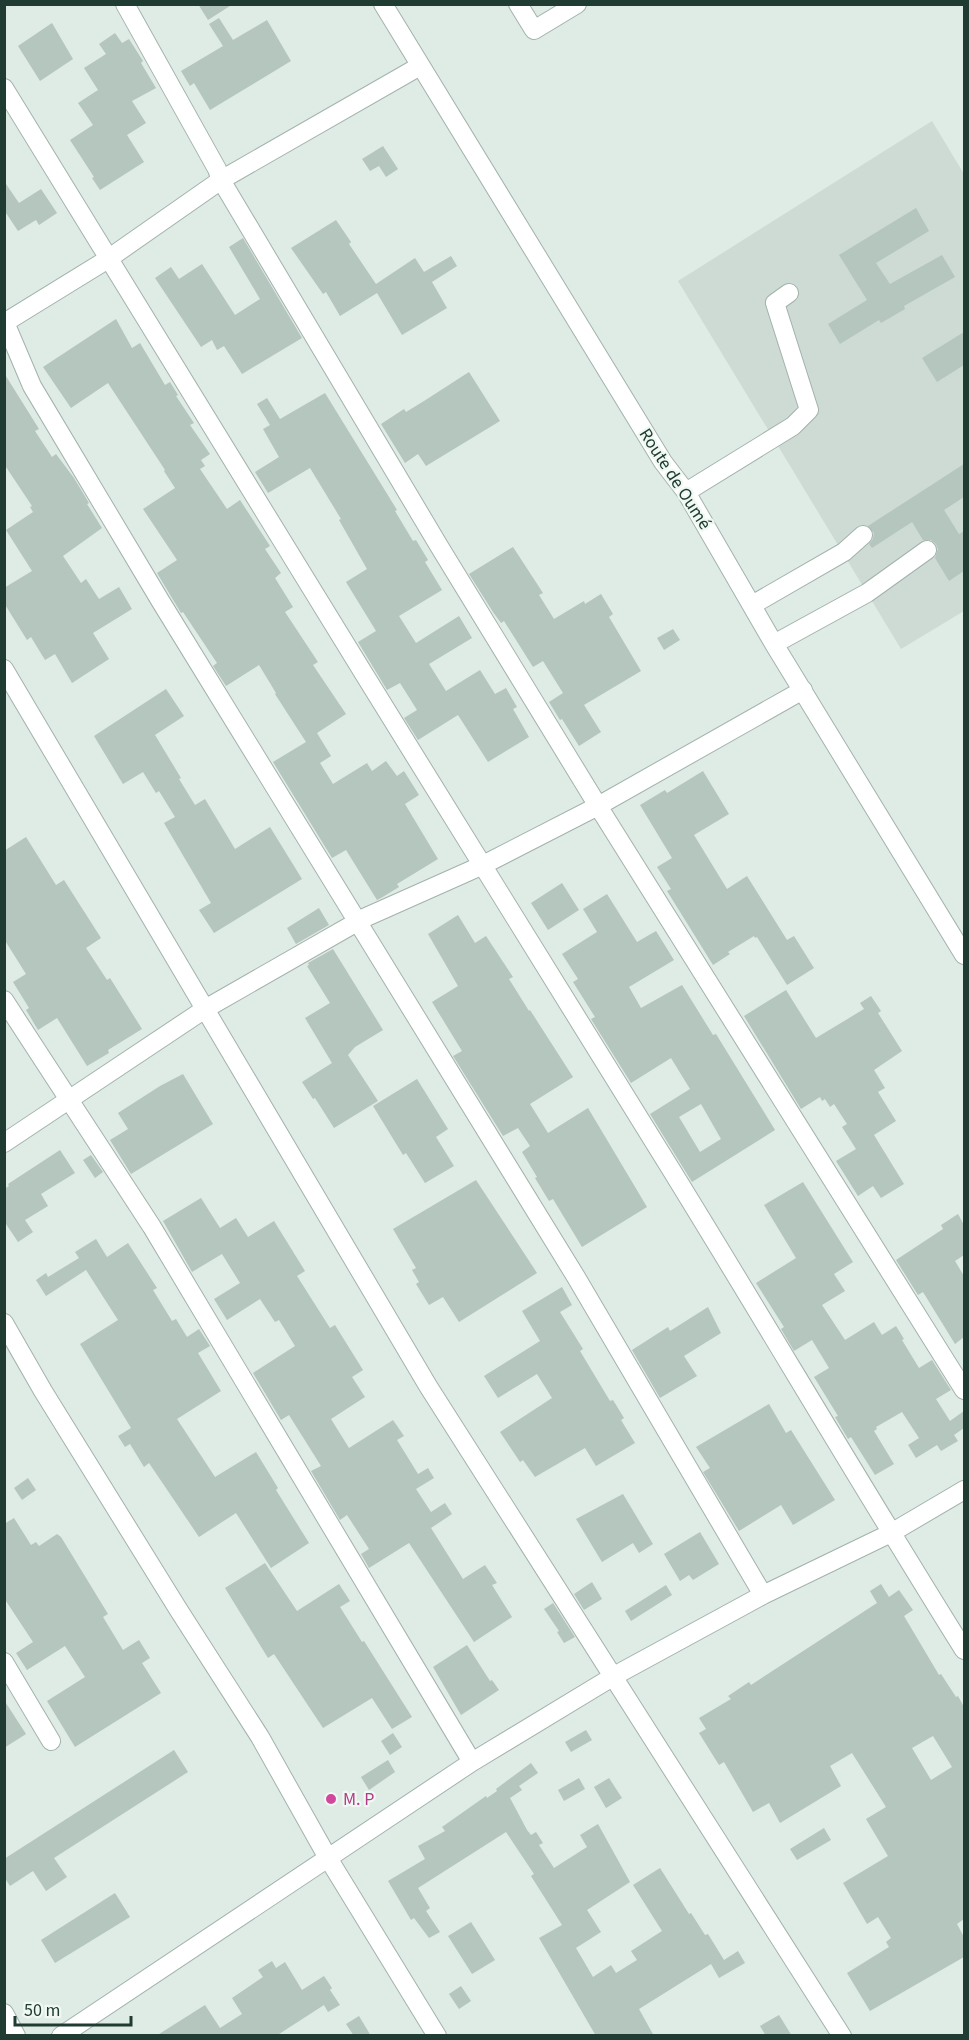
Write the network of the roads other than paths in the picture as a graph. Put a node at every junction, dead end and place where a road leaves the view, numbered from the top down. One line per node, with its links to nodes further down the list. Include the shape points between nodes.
1 (125, 4): 7 (street)
2 (383, 4): 5 (street, Route de Oumé)
3 (518, 4): 4 (street, via 534,30)
4 (576, 4)
5 (420, 66): 7 (street); 11 (street, Route de Oumé, via 663,462)
6 (4, 88): 8 (street)
7 (221, 180): 8 (street); 18 (street)
8 (108, 259): 10 (street); 19 (street)
9 (789, 293): 11 (street, via 775,303 809,410 793,426)
10 (5, 322): 20 (street, via 32,386)
11 (686, 492): 14 (street, Route de Oumé)
12 (863, 535): 14 (street, via 844,552)
13 (927, 550): 15 (street, via 867,593)
14 (752, 605): 15 (street, Route de Oumé)
15 (774, 644): 17 (street, Route de Oumé)
16 (4, 669): 23 (street)
17 (803, 690): 18 (street); 21 (street, Route de Oumé)
18 (598, 806): 19 (street); 27 (street)
19 (483, 865): 20 (street); 29 (street)
20 (358, 921): 23 (street); 30 (street, via 576,1277)
21 (964, 955)
22 (4, 1000): 24 (street)
23 (205, 1009): 24 (street); 33 (street, via 428,1386)
24 (69, 1099): 25 (street); 35 (street, via 152,1227)
25 (4, 1143)
26 (4, 1323): 36 (street, via 260,1737)
27 (964, 1390)
28 (964, 1490): 29 (street)
29 (891, 1533): 30 (street); 31 (street)
30 (763, 1595): 33 (street)
31 (964, 1650)
32 (4, 1662): 34 (street)
33 (614, 1676): 35 (street); 41 (street)
34 (51, 1741)
35 (472, 1762): 36 (street)
36 (328, 1858): 39 (street); 40 (street)
37 (5, 2012): 38 (street)
38 (16, 2036)
39 (62, 2036)
40 (437, 2036)
41 (842, 2036)

